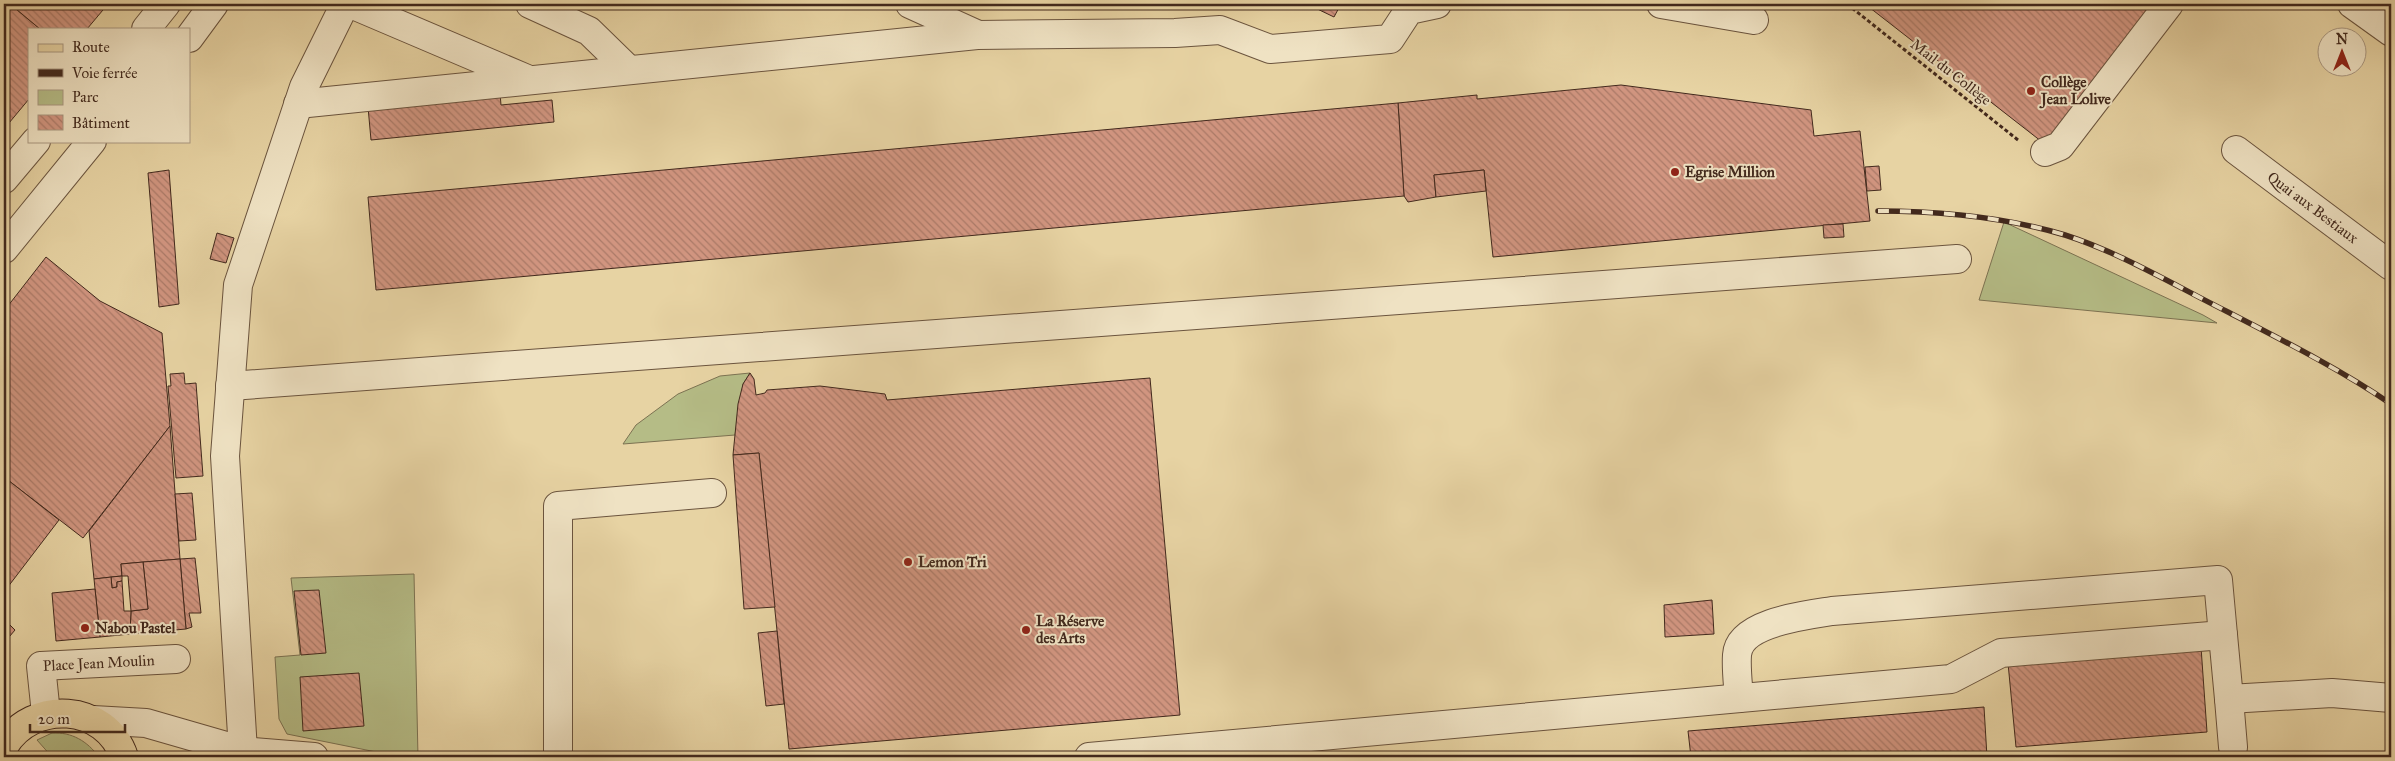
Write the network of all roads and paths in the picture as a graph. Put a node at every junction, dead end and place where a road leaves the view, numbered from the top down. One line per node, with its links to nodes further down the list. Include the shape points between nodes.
1 (166, 4): 14 (street)
2 (214, 4): 16 (street)
3 (344, 4): 19 (street)
4 (351, 4): 18 (street)
5 (530, 4): 17 (street, via 589,31)
6 (910, 4): 15 (street)
7 (1437, 4): 15 (street, via 1408,10 1390,39 1270,49 1220,30)
8 (1661, 4): 13 (street)
9 (1846, 4): 23 (path, Mail du Collège, via 2024,145)
10 (2168, 4): 23 (street, via 2060,146)
11 (2352, 4): 12 (street)
12 (2386, 19)
13 (1754, 20)
14 (147, 28)
15 (977, 35): 17 (street)
16 (190, 37)
17 (629, 70): 18 (street)
18 (530, 80): 19 (street)
19 (298, 104): 28 (street, via 238,285)
20 (35, 142): 24 (street)
21 (91, 142): 25 (street)
22 (2236, 150): 27 (street, Quai aux Bestiaux)
23 (2045, 152)
24 (4, 179)
25 (4, 249)
26 (1957, 259): 28 (street)
27 (2391, 266)
28 (230, 386): 39 (street, via 225,456)
29 (712, 493): 42 (street, via 558,506)
30 (2223, 635): 32 (street, via 2001,653 1952,679); 32 (street, via 2218,580 1832,611 1776,621 1748,635 1736,653); 33 (street)
31 (176, 659): 35 (street, Place Jean Moulin, via 41,666)
32 (1739, 698): 43 (street)
33 (2229, 698): 34 (street, via 2332,693); 38 (street)
34 (2391, 698)
35 (46, 714): 36 (main road, via 62,712); 37 (main road, via 24,724)
36 (93, 720): 39 (street, via 146,724); 40 (main road, via 113,737)
37 (5, 741)
38 (2233, 747)
39 (242, 755): 41 (street)
40 (124, 757)
41 (314, 757)
42 (558, 757)
43 (1089, 757)

